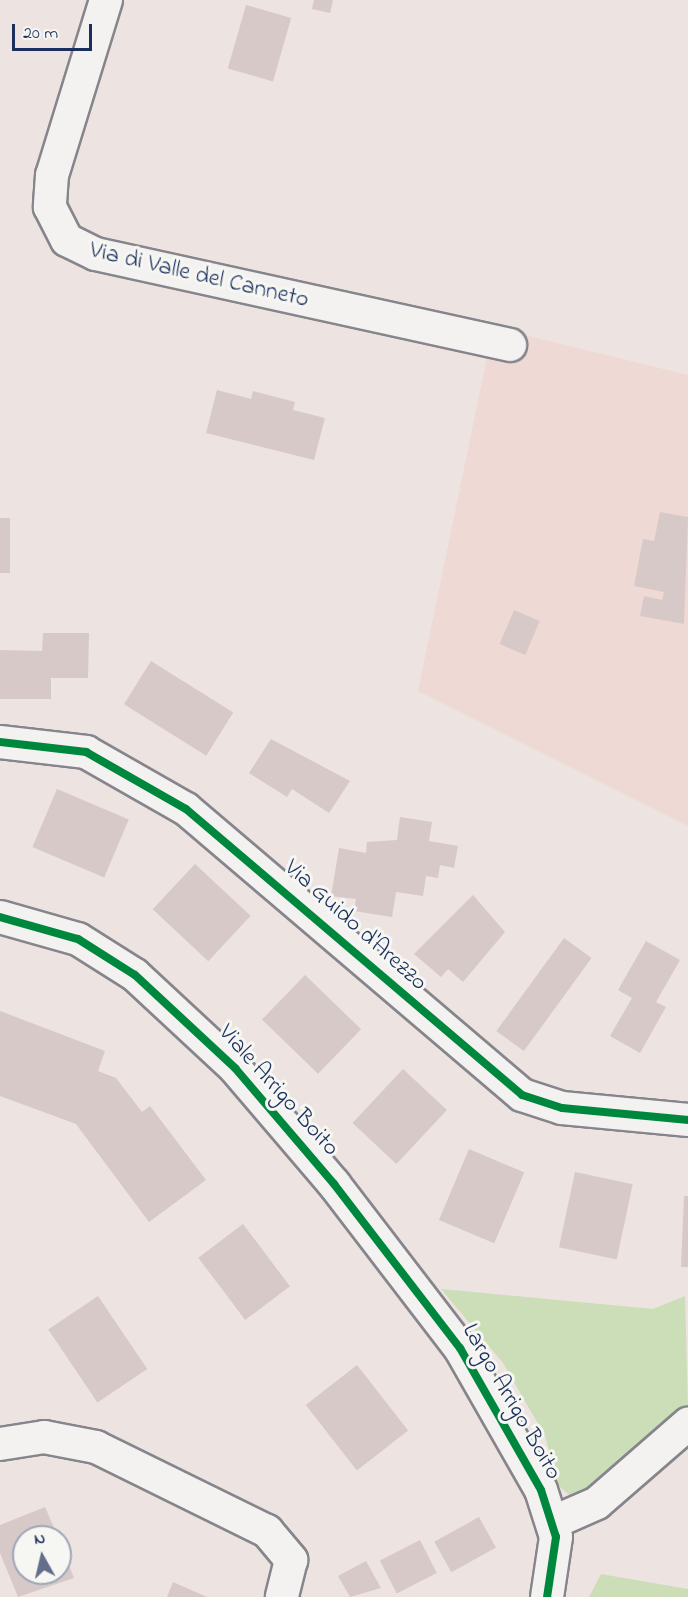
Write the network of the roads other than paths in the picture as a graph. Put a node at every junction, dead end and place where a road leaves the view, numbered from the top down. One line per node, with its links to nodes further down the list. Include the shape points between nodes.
1 (106, 0): 2 (street, Via di Valle del Canneto, via 52,175 50,207 68,240 96,254)
2 (510, 345)
3 (0, 742): 5 (street, Via Guido d'Arezzo, via 86,752 186,809 522,1095 562,1108)
4 (0, 917): 6 (street, Viale Arrigo Boito, via 78,939 157,993 274,1112)
5 (688, 1120)
6 (406, 1276): 9 (street, Largo Arrigo Boito, via 484,1386)
7 (688, 1424): 9 (street, via 597,1503)
8 (0, 1444): 10 (street, via 44,1437 96,1447 267,1531 291,1560)
9 (554, 1522): 11 (street, via 556,1550)
10 (282, 1597)
11 (547, 1597)

